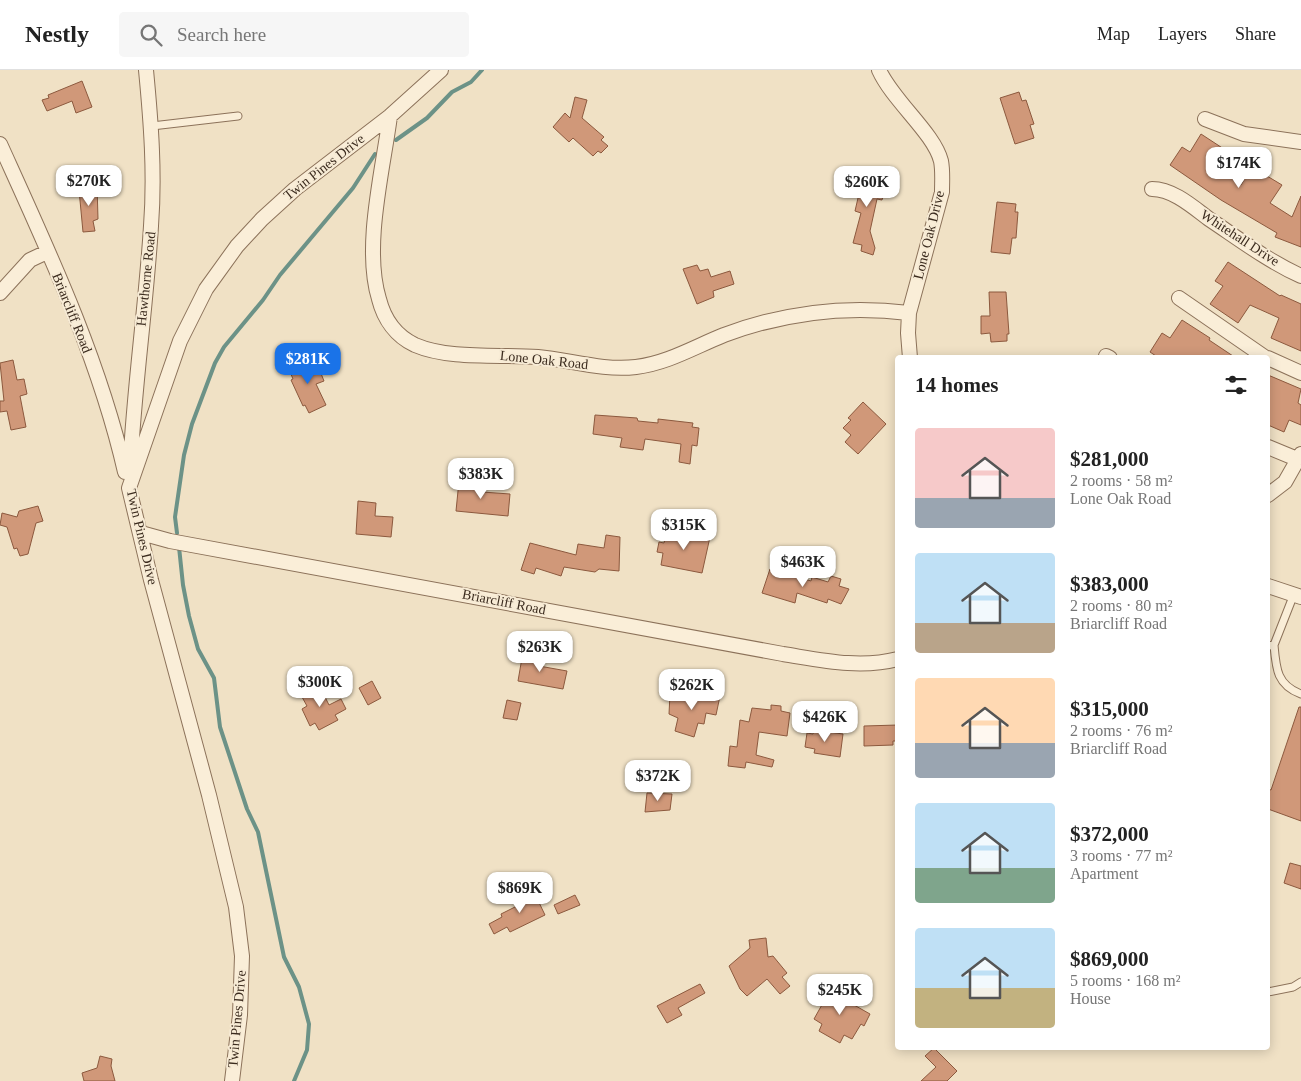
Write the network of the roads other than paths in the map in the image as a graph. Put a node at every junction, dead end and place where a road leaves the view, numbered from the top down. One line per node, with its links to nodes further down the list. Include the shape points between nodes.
1 (146, 70): 7 (street, Hawthorne Road)
2 (441, 70): 5 (street, Twin Pines Drive)
3 (880, 70): 15 (street, Lone Oak Drive, via 899,103 934,144 942,174 942,192)
4 (238, 116): 7 (lane)
5 (390, 116): 15 (street, Lone Oak Road, via 375,227 373,271 388,322 399,335 432,351 634,367 662,362 774,318 849,310); 22 (street, Twin Pines Drive, via 295,189 262,219 237,246 206,289 180,341)
6 (1205, 119): 8 (street, via 1244,134)
7 (152, 126): 22 (street, Hawthorne Road, via 152,225 133,411)
8 (1301, 142)
9 (0, 144): 11 (street, Briarcliff Road)
10 (1152, 188): 12 (street, Whitehall Drive, via 1181,200 1272,261)
11 (47, 252): 13 (street, via 30,260); 22 (street, Briarcliff Road, via 113,418)
12 (1301, 276)
13 (0, 293)
14 (1179, 298): 17 (street)
15 (909, 313): 16 (street, Lone Oak Drive)
16 (910, 355)
17 (1263, 355)
18 (1270, 359): 19 (street)
19 (1301, 373)
20 (1270, 448): 21 (street)
21 (1299, 457): 23 (street, via 1285,482)
22 (129, 488): 24 (street, Twin Pines Drive)
23 (1270, 493)
24 (141, 533): 28 (street, Briarcliff Road, via 170,542 783,654 844,664); 32 (street, Twin Pines Drive, via 236,908 242,956)
25 (1270, 587): 26 (street)
26 (1298, 595): 27 (lane)
27 (1271, 646): 29 (lane, via 1278,674 1287,689)
28 (895, 660)
29 (1301, 694)
30 (1301, 982): 31 (lane)
31 (1270, 992)
32 (232, 1081)

